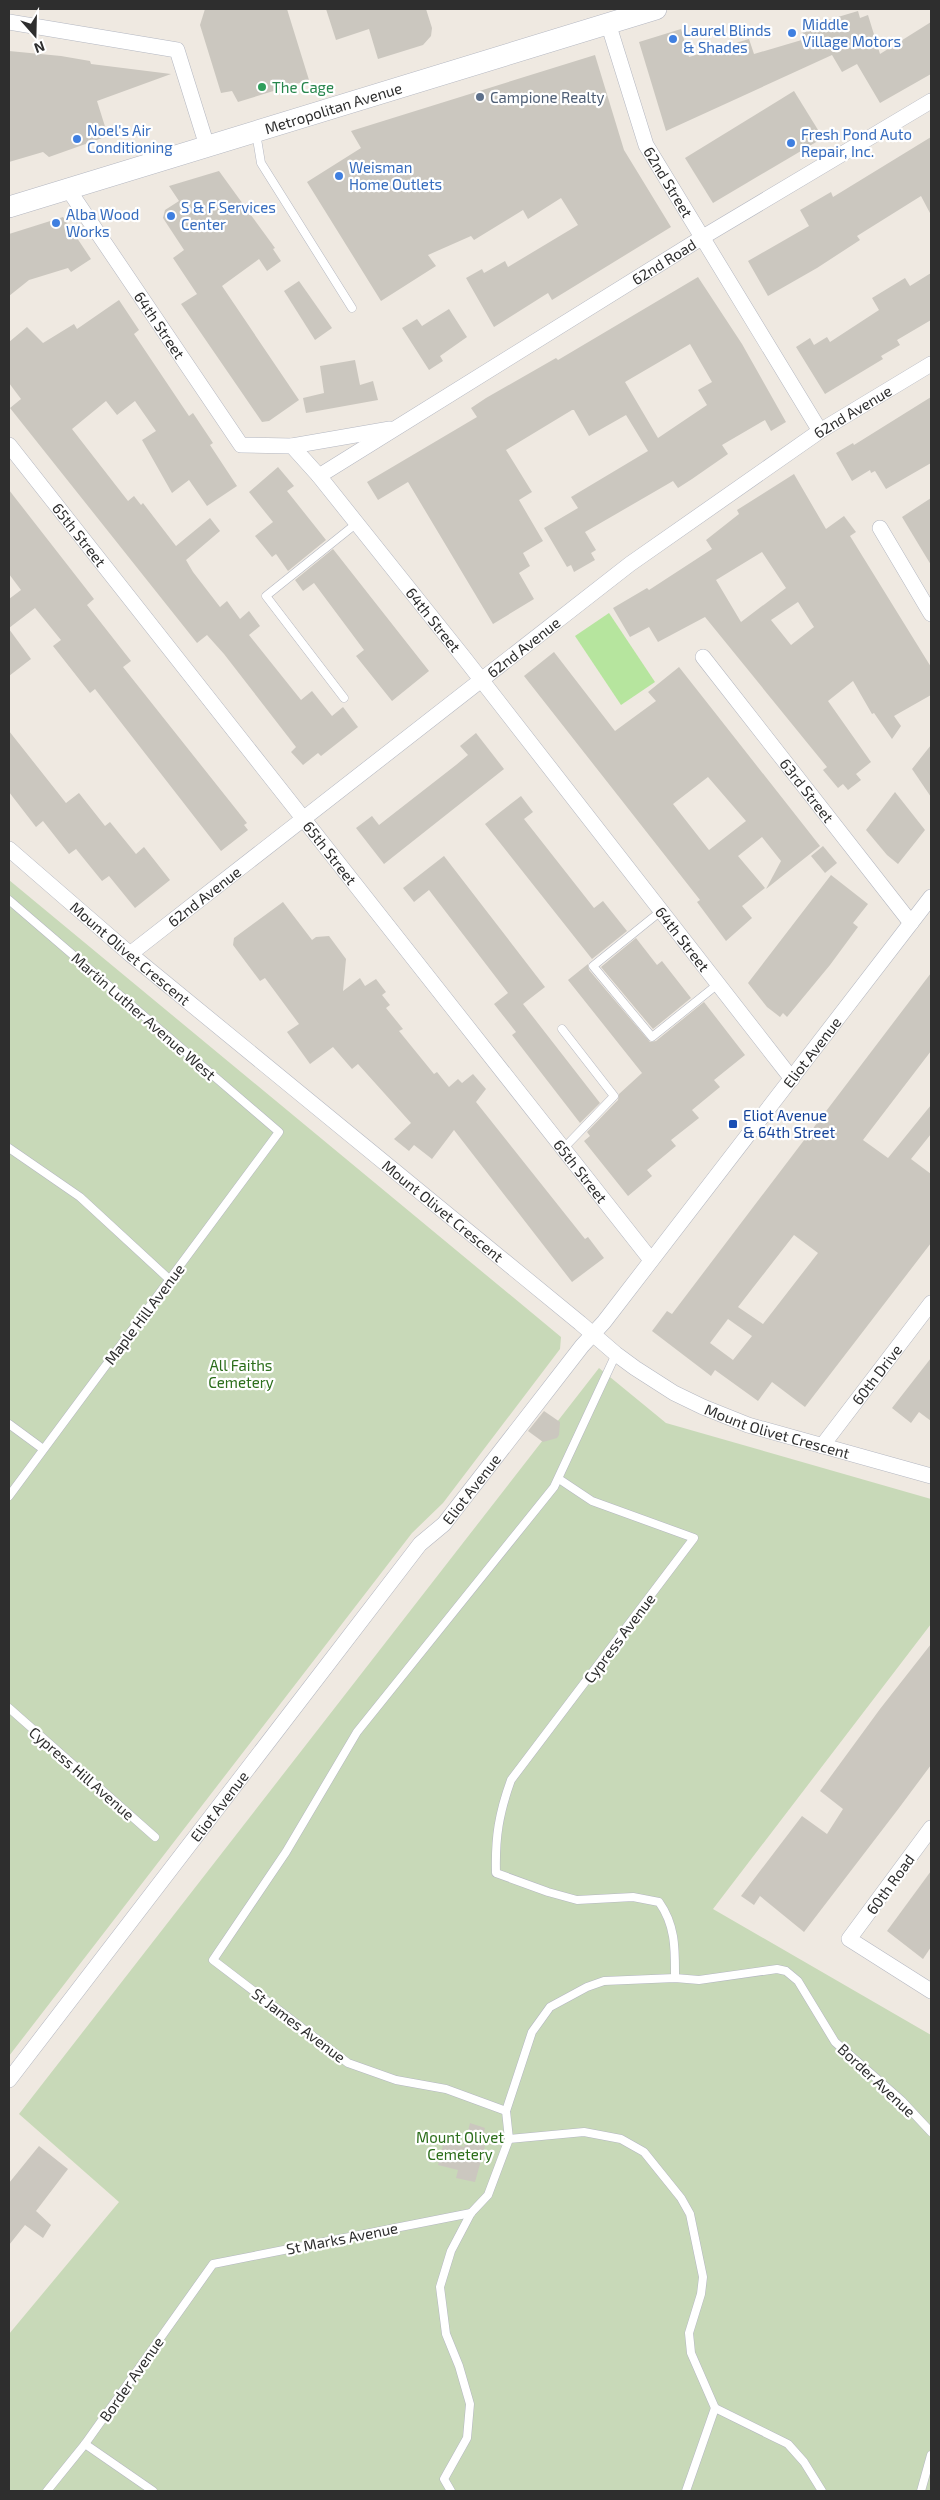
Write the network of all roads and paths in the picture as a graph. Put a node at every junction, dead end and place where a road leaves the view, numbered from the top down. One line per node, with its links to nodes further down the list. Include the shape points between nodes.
1 (656, 9): 3 (main road, Metropolitan Avenue)
2 (9, 22): 6 (street, via 177,50)
3 (608, 23): 5 (main road, Metropolitan Avenue); 9 (street, 62nd Street, via 646,145)
4 (931, 101): 9 (street, 62nd Road)
5 (256, 131): 6 (main road, Metropolitan Avenue); 10 (lane, via 262,163)
6 (207, 146): 7 (main road, Metropolitan Avenue)
7 (68, 189): 8 (main road, Metropolitan Avenue); 15 (street, 64th Street, via 242,446)
8 (9, 207)
9 (704, 237): 12 (street, 62nd Road); 13 (street, 62nd Street)
10 (352, 308)
11 (931, 364): 13 (street, 62nd Avenue)
12 (399, 427): 15 (street, 62nd Road); 16 (street, 62nd Road)
13 (820, 431): 21 (street, 62nd Avenue, via 630,564)
14 (9, 445): 23 (street, 65th Street)
15 (292, 446): 16 (street, 64th Street)
16 (319, 476): 17 (street, 64th Street)
17 (357, 523): 21 (street, 64th Street); 22 (lane, via 266,596)
18 (880, 528): 19 (street)
19 (931, 614)
20 (703, 657): 28 (street, 63rd Street)
21 (480, 680): 23 (street, 62nd Avenue); 27 (street, 64th Street)
22 (344, 698)
23 (302, 818): 29 (street, 62nd Avenue); 35 (street, 65th Street)
24 (9, 849): 29 (street, Mount Olivet Crescent)
25 (931, 897): 28 (street, Eliot Avenue)
26 (9, 900): 33 (lane, Martin Luther Avenue West)
27 (661, 911): 30 (street, 64th Street); 30 (lane, via 592,966 652,1037)
28 (912, 923): 32 (street, Eliot Avenue)
29 (130, 954): 39 (street, Mount Olivet Crescent)
30 (718, 984): 32 (street, 64th Street)
31 (562, 1029): 35 (lane, via 614,1096)
32 (792, 1079): 36 (street, Eliot Avenue)
33 (279, 1132): 37 (lane, Maple Hill Avenue)
34 (9, 1148): 37 (lane, via 80,1197)
35 (563, 1149): 36 (street, 65th Street)
36 (651, 1260): 39 (street, Eliot Avenue)
37 (169, 1279): 43 (lane, Maple Hill Avenue)
38 (931, 1303): 42 (street, 60th Drive)
39 (594, 1335): 40 (street, Mount Olivet Crescent); 52 (street, Eliot Avenue, via 582,1346 444,1524 420,1544)
40 (616, 1354): 42 (street, Mount Olivet Crescent, via 674,1393 703,1407 748,1425); 45 (lane)
41 (9, 1424): 43 (lane)
42 (822, 1446): 44 (street, Mount Olivet Crescent)
43 (43, 1449): 46 (lane, Maple Hill Avenue)
44 (931, 1476)
45 (559, 1479): 50 (lane, Cypress Avenue, via 592,1501 694,1538 512,1780 500,1808 495,1841 496,1873 577,1900 633,1897 659,1902 668,1915 675,1939); 53 (lane, St James Avenue, via 356,1732 286,1852 213,1960 348,2063 396,2080 446,2089)
46 (9, 1496)
47 (9, 1708): 49 (lane, Cypress Hill Avenue)
48 (931, 1828): 51 (street, 60th Road, via 849,1939)
49 (155, 1837)
50 (675, 1978): 53 (lane, Border Avenue, via 604,1981 581,1989 550,2007 532,2032); 54 (lane, Border Avenue, via 699,1980 777,1969 786,1971 798,1981 836,2042 902,2101)
51 (931, 1991)
52 (9, 2080)
53 (506, 2111): 55 (lane)
54 (931, 2132)
55 (509, 2139): 56 (lane, via 488,2195); 58 (lane, via 584,2132 621,2139 644,2152 681,2198 690,2214 703,2277 689,2333 691,2353)
56 (471, 2213): 57 (lane, St Marks Avenue); 63 (lane, via 451,2251 440,2287 446,2334 470,2404 467,2438 444,2480)
57 (213, 2264): 59 (lane, Border Avenue)
58 (715, 2408): 64 (lane); 65 (lane, via 788,2444)
59 (85, 2444): 61 (lane, Border Avenue); 62 (lane)
60 (931, 2455): 66 (lane)
61 (46, 2491)
62 (153, 2491)
63 (451, 2491)
64 (686, 2491)
65 (822, 2491)
66 (921, 2491)

